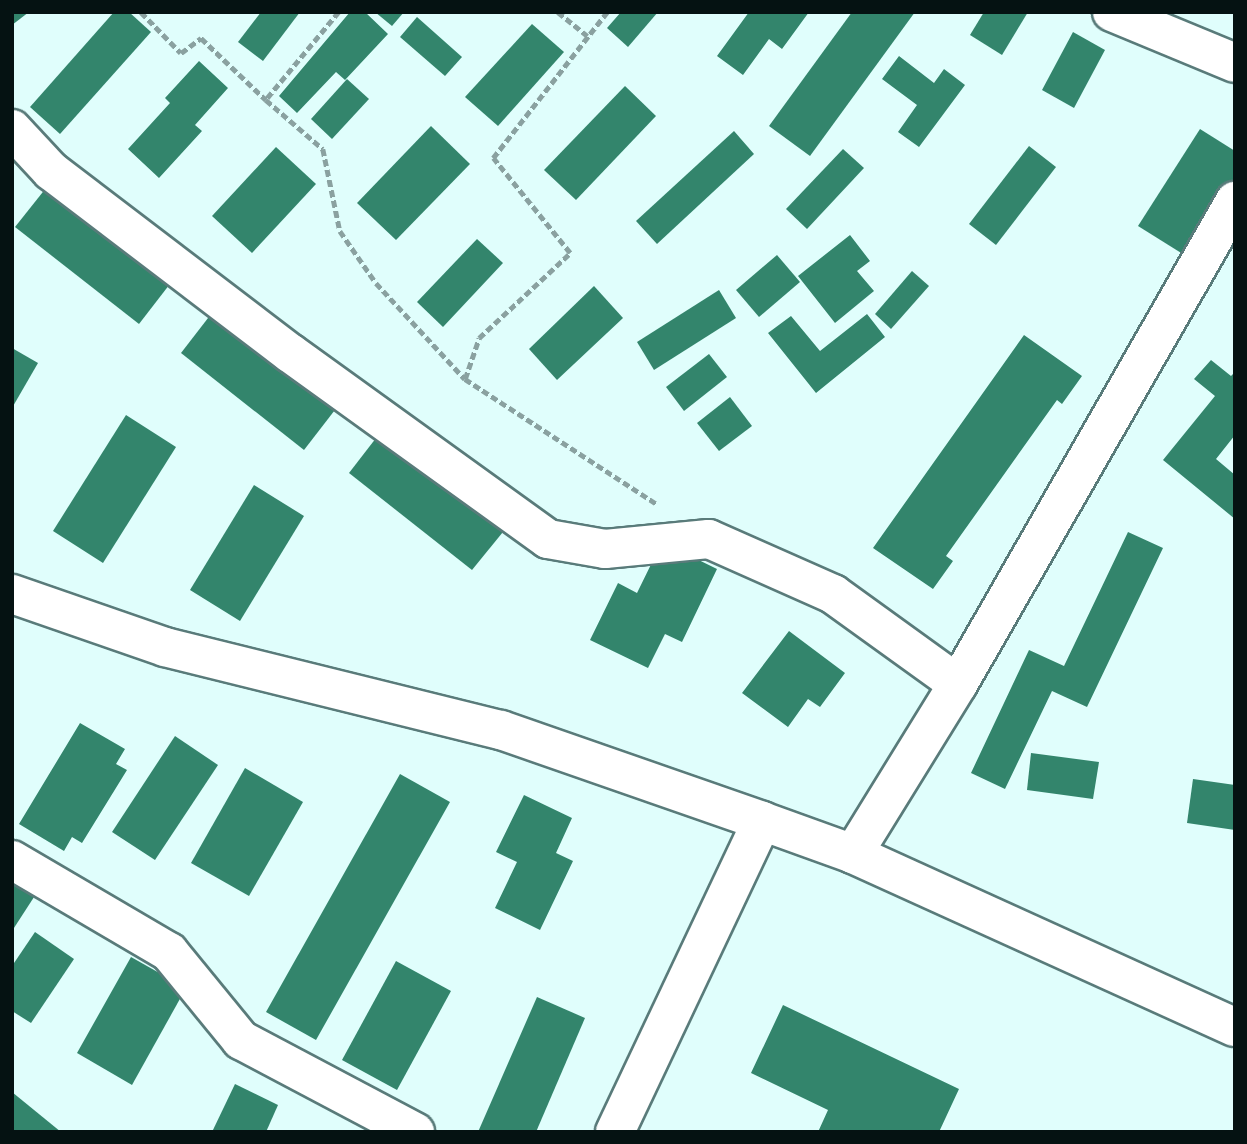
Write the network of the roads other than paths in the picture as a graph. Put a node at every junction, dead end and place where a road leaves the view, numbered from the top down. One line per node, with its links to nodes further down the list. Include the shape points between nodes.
1 (1112, 12): 2 (street)
2 (1235, 64)
3 (12, 129): 6 (street, via 73,187 290,353 548,539 605,549 709,539 833,594)
4 (1235, 201): 6 (street)
5 (12, 594): 7 (street, via 165,647 501,730)
6 (958, 684): 8 (street)
7 (762, 821): 8 (street); 12 (street)
8 (853, 854): 10 (street)
9 (12, 860): 11 (street, via 169,951 241,1040)
10 (1235, 1027)
11 (415, 1132)
12 (615, 1132)

